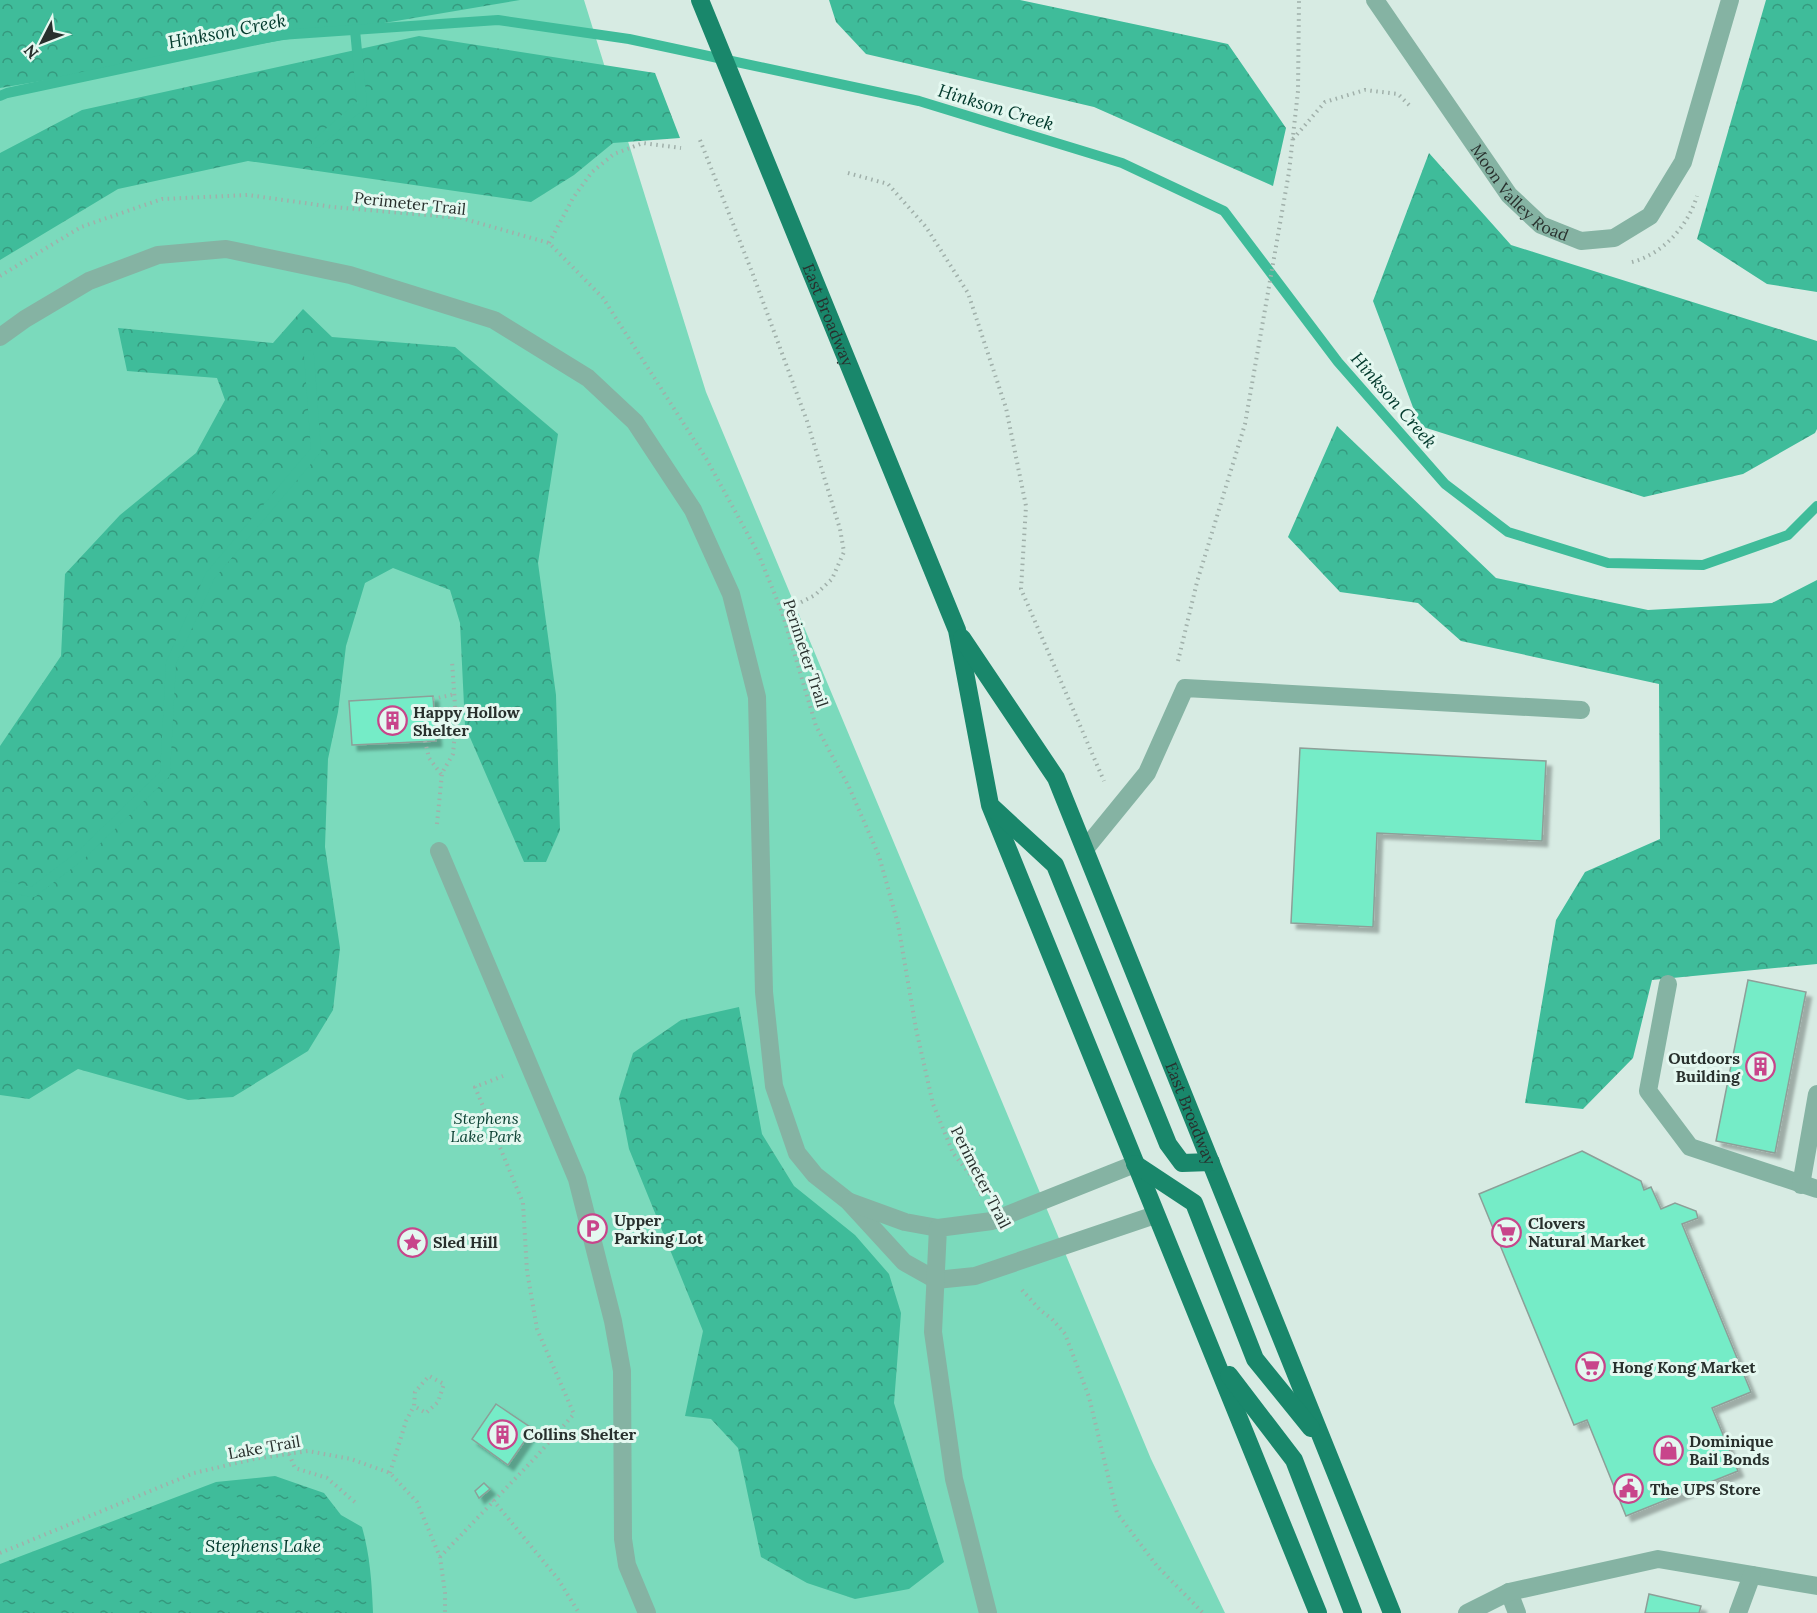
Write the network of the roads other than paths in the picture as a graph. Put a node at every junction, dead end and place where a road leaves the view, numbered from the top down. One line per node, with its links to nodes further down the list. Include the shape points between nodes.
1 (700, 0): 5 (main road, East Broadway)
2 (1375, 0): 3 (street, Moon Valley Road, via 1509,195 1541,225 1581,242 1614,238 1650,216 1683,162)
3 (1730, 0)
4 (0, 337): 15 (street, via 89,281 158,255 226,249 350,275 494,320 588,378 635,422 693,510 731,594 757,698 764,992 774,1086 797,1153)
5 (957, 630): 7 (main road, East Broadway); 8 (main road, East Broadway, via 1056,778)
6 (1581, 710): 8 (street, via 1185,688 1147,773)
7 (990, 805): 12 (main road, via 1056,865 1168,1144 1182,1163); 13 (main road, East Broadway)
8 (1085, 849): 12 (main road, East Broadway)
9 (439, 851): 24 (street, via 577,1179 622,1371 623,1539 627,1565)
10 (1668, 984): 14 (street, via 1648,1091 1690,1147)
11 (1817, 1094): 14 (street)
12 (1211, 1162): 20 (main road, East Broadway)
13 (1135, 1164): 16 (main road, East Broadway); 17 (street, via 992,1221); 20 (main road, via 1194,1203 1255,1359)
14 (1809, 1187)
15 (848, 1201): 17 (street, via 905,1222); 18 (street, via 904,1262)
16 (1155, 1215): 18 (street, via 975,1276); 19 (main road, East Broadway)
17 (938, 1228): 18 (street)
18 (936, 1280): 25 (street, via 933,1332 954,1479)
19 (1214, 1354): 26 (main road, East Broadway); 27 (main road, via 1294,1460)
20 (1324, 1443): 28 (main road, East Broadway)
21 (1752, 1575): 22 (street); 23 (street, via 1658,1559); 31 (street)
22 (1817, 1586)
23 (1509, 1592): 29 (street); 30 (street)
24 (647, 1613)
25 (988, 1613)
26 (1318, 1613)
27 (1353, 1613)
28 (1392, 1613)
29 (1467, 1613)
30 (1517, 1613)
31 (1738, 1613)

